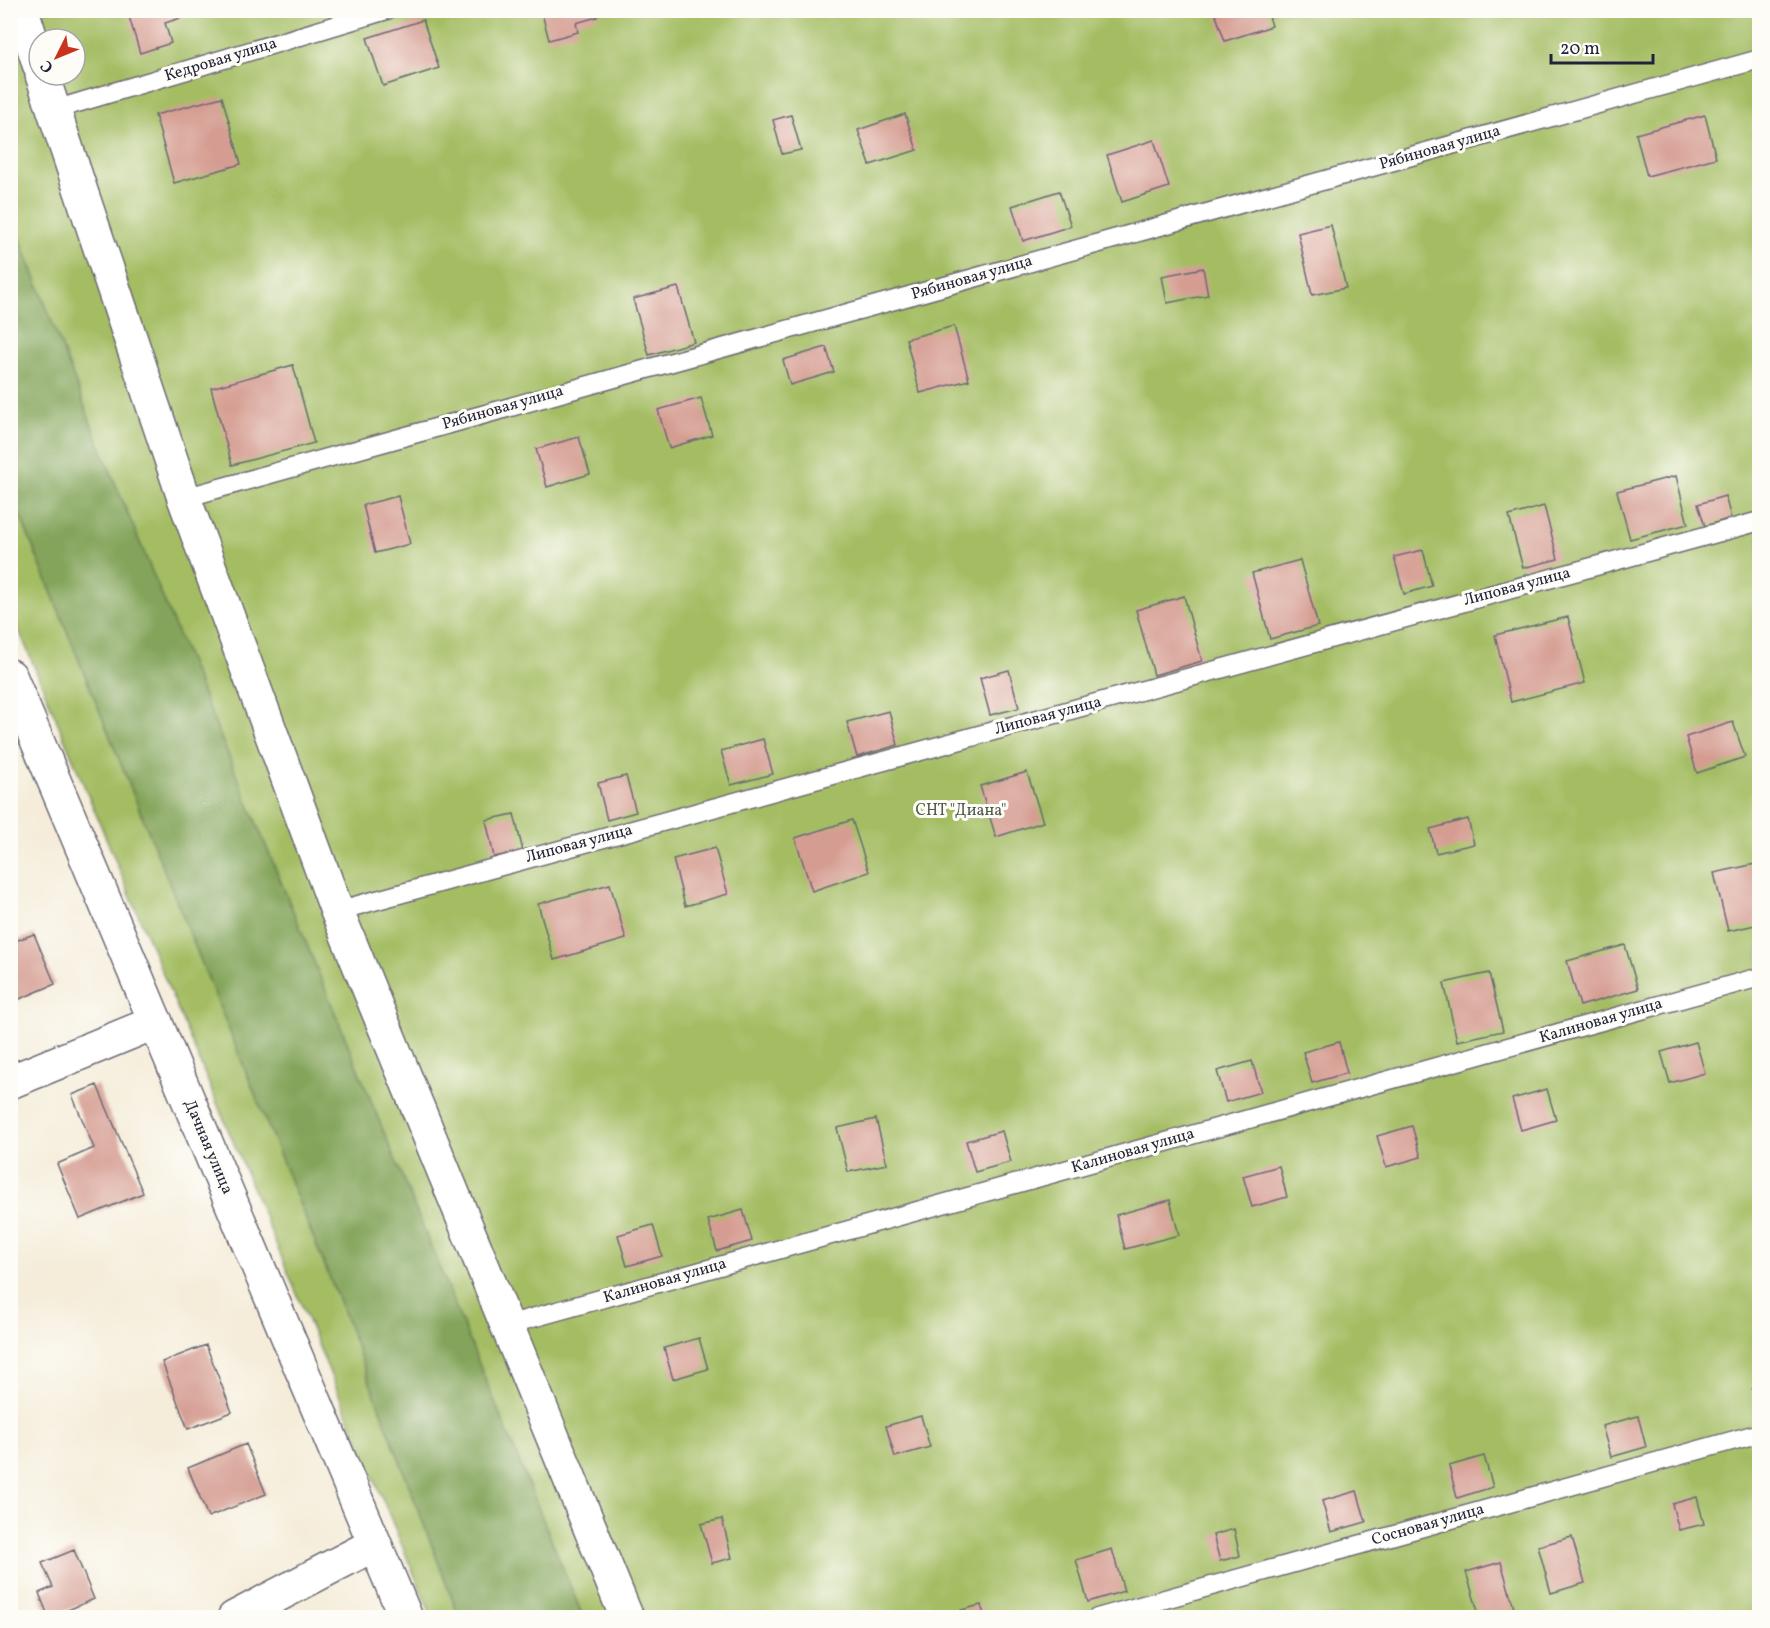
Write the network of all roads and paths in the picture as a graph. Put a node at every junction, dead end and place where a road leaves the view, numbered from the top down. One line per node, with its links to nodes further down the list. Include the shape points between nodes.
1 (22, 10): 3 (street)
2 (387, 10): 6 (lane, Кедровая улица)
3 (27, 27)
4 (1760, 59): 7 (lane, Рябиновая улица)
5 (46, 87): 6 (street)
6 (54, 110): 7 (street)
7 (184, 498): 10 (street)
8 (1760, 520): 10 (lane, Липовая улица)
9 (10, 676): 12 (street, Дачная улица)
10 (337, 911): 14 (street)
11 (1760, 977): 14 (lane, Калиновая улица)
12 (156, 1022): 13 (street); 16 (street, Дачная улица)
13 (10, 1082)
14 (507, 1325): 19 (street)
15 (1760, 1433): 20 (lane, Сосновая улица)
16 (375, 1544): 17 (street); 18 (street, Дачная улица)
17 (234, 1617)
18 (406, 1617)
19 (627, 1617)
20 (1097, 1617)

